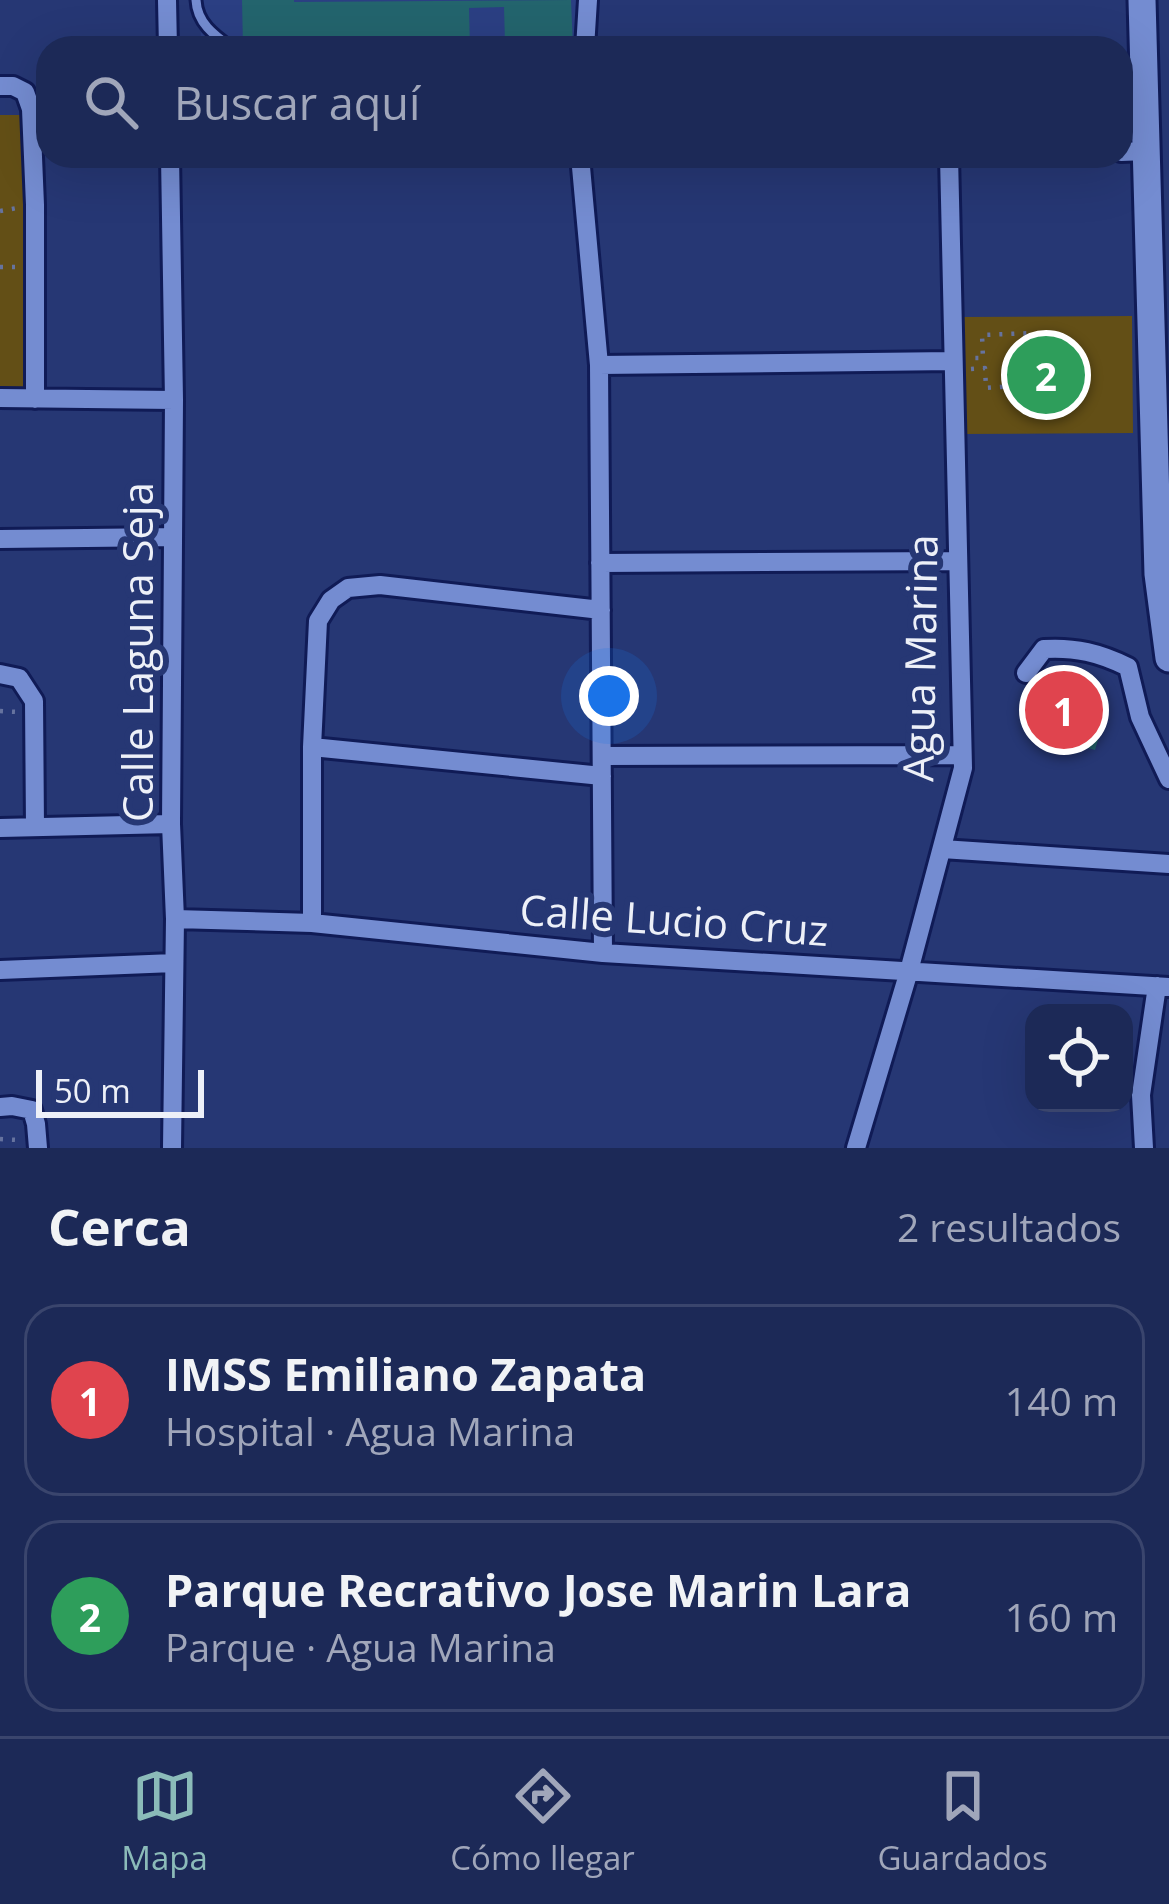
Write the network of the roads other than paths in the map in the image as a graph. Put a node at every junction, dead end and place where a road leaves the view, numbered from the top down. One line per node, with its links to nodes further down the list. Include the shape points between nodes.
1 (167, 0): 5 (street)
2 (196, 0): 6 (lane)
3 (587, 0): 7 (street)
4 (1142, 0): 8 (main road)
5 (168, 36)
6 (216, 36)
7 (586, 36)
8 (1156, 48): 10 (main road)
9 (0, 86): 17 (street, via 26,92 31,109)
10 (1133, 151): 23 (main road)
11 (170, 168): 18 (street, Calle Laguna Seja)
12 (581, 168): 15 (street)
13 (948, 168): 14 (street, Agua Marina)
14 (953, 363): 15 (street); 21 (street, Agua Marina)
15 (599, 365): 22 (street)
16 (0, 398): 17 (street)
17 (35, 399): 18 (street)
18 (174, 400): 19 (street, Calle Laguna Seja)
19 (172, 537): 20 (street); 32 (street, Calle Laguna Seja)
20 (0, 539)
21 (958, 561): 22 (street); 29 (street, Agua Marina)
22 (601, 563): 24 (street)
23 (1164, 573): 25 (main road)
24 (601, 610): 28 (street, via 348,587 318,621); 30 (street)
25 (1169, 658)
26 (1027, 673): 31 (street, via 1044,649 1070,647 1128,667)
27 (0, 674): 33 (street, via 19,678 34,701)
28 (312, 747): 30 (street); 38 (street)
29 (962, 755): 30 (street); 35 (street, Agua Marina)
30 (602, 766): 39 (street)
31 (1169, 779)
32 (171, 824): 33 (street); 37 (street, Calle Laguna Seja)
33 (35, 827): 34 (street)
34 (0, 828)
35 (942, 849): 36 (street); 42 (street, Agua Marina)
36 (1169, 864)
37 (175, 919): 38 (street, Calle Lucio Cruz); 40 (street, Calle Laguna Seja)
38 (312, 923): 39 (street, Calle Lucio Cruz)
39 (603, 953): 42 (street, Calle Lucio Cruz)
40 (174, 963): 41 (street); 46 (street, Calle Laguna Seja)
41 (0, 970)
42 (909, 971): 43 (street, Calle Lucio Cruz); 47 (street, Agua Marina)
43 (1163, 986): 48 (street, via 1141,1095)
44 (0, 1107): 45 (street, via 32,1110)
45 (38, 1148)
46 (172, 1148)
47 (856, 1148)
48 (1144, 1148)

